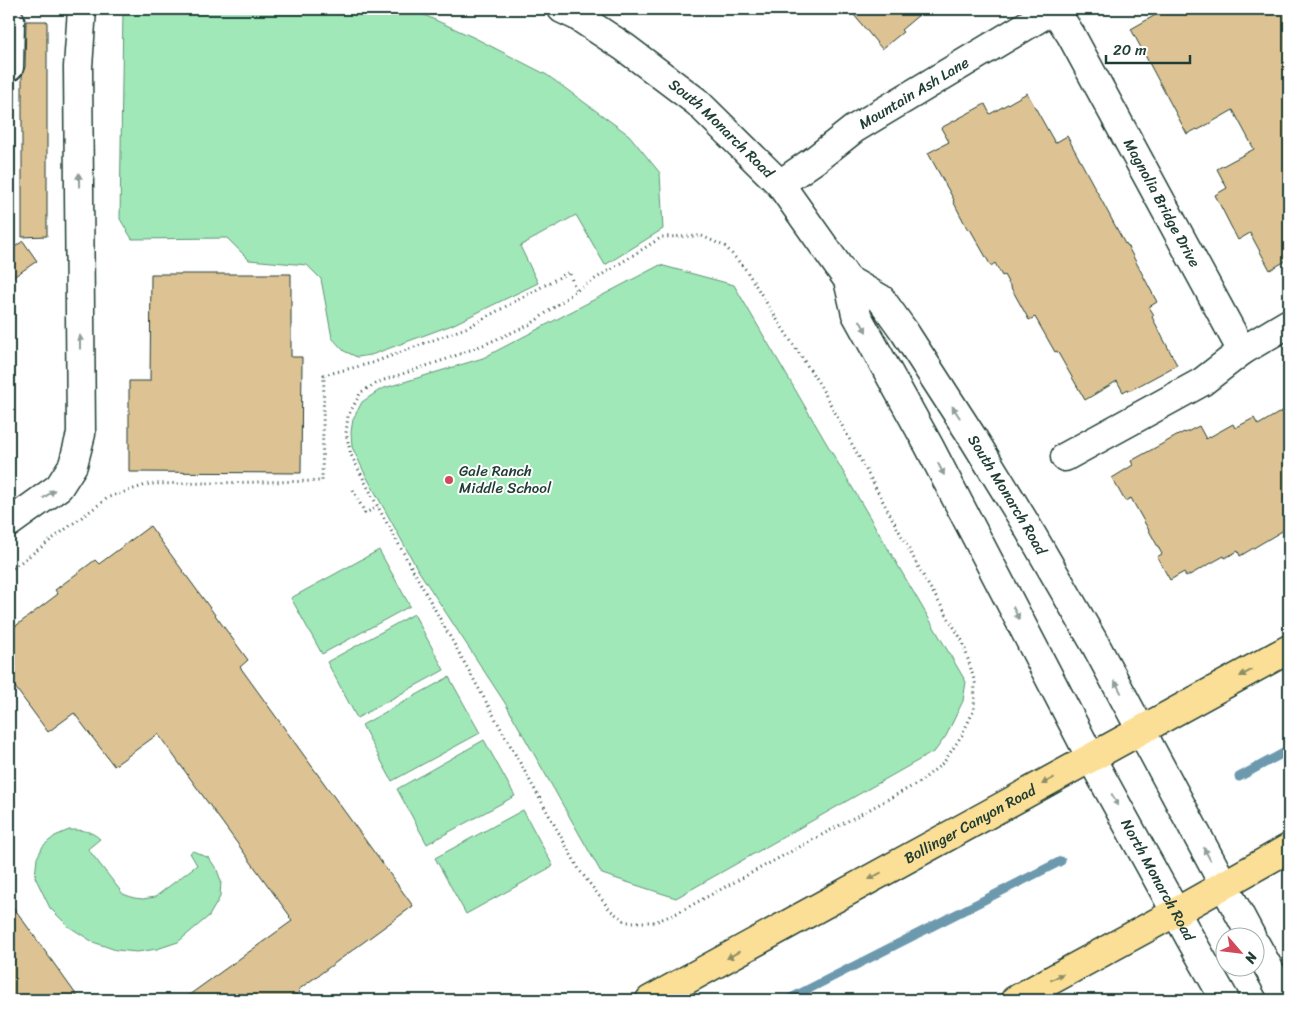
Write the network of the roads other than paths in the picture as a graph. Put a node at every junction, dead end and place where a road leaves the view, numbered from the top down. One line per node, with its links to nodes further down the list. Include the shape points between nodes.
1 (82, 9): 11 (street, one-way to 1, via 59,487 73,465 81,434 78,67)
2 (562, 9): 6 (street, South Monarch Road, via 624,47 696,102)
3 (1054, 9): 6 (street, Mountain Ash Lane, via 854,129); 9 (street, Magnolia Bridge Drive, via 1076,43)
4 (9, 19): 5 (street)
5 (9, 67)
6 (780, 184): 7 (street, South Monarch Road)
7 (848, 280): 13 (street, South Monarch Road, one-way to 7, via 1095,644 973,438 881,299); 14 (street, South Monarch Road, one-way to 14, via 856,314 929,446)
8 (1289, 323): 9 (street)
9 (1242, 351): 10 (street, via 1202,382)
10 (1065, 457)
11 (9, 523)
12 (1289, 649): 13 (main road, Bollinger Canyon Road, one-way to 13)
13 (1141, 730): 14 (main road, Bollinger Canyon Road); 16 (street, one-way to 13)
14 (1091, 758): 17 (street, North Monarch Road, one-way to 17); 20 (main road, Bollinger Canyon Road, one-way to 20)
15 (1289, 848): 16 (main road)
16 (1224, 885): 17 (main road); 18 (street)
17 (1176, 912): 21 (main road, one-way to 17); 22 (street, North Monarch Road)
18 (1246, 926)
19 (1266, 963): 23 (street)
20 (650, 1000)
21 (1015, 1000)
22 (1225, 1000)
23 (1286, 1000)

